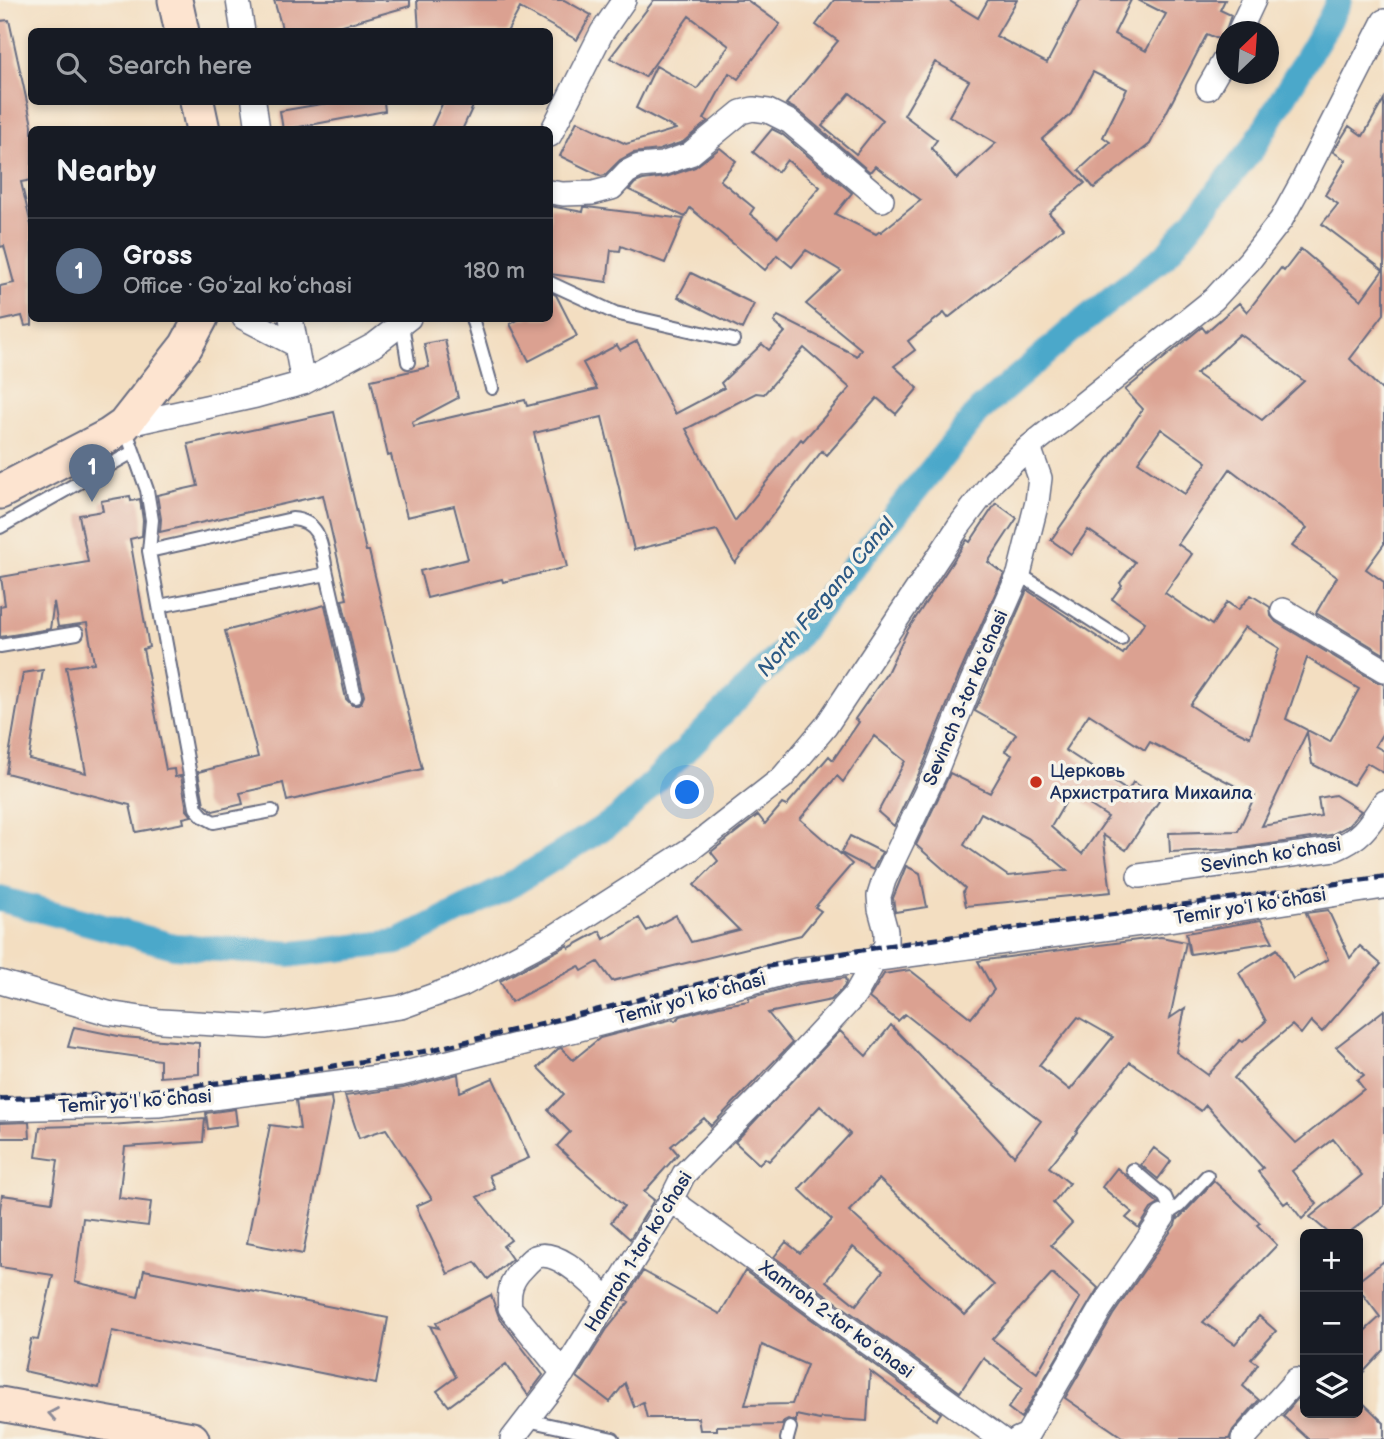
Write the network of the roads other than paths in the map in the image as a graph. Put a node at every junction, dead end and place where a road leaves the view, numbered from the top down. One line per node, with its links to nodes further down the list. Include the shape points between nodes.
1 (175, 0): 7 (main road)
2 (238, 0): 8 (street)
3 (624, 0): 15 (street, via 602,32)
4 (1254, 0): 5 (street)
5 (1244, 21)
6 (1384, 21): 31 (street, via 1281,220 1249,261 1214,299)
7 (181, 28)
8 (242, 28)
9 (1216, 75): 10 (street)
10 (1208, 88)
11 (198, 105): 13 (main road)
12 (254, 105): 14 (street)
13 (202, 126)
14 (257, 126)
15 (553, 129)
16 (553, 192): 17 (street, via 593,193 612,188 639,166 690,154 752,108 790,122)
17 (881, 200)
18 (553, 284): 25 (lane, via 615,313)
19 (199, 322): 30 (main road)
20 (252, 322): 26 (street)
21 (292, 322): 26 (street)
22 (405, 322): 28 (street, via 374,345)
23 (406, 322): 27 (lane)
24 (473, 322): 29 (lane)
25 (733, 340)
26 (296, 345): 28 (street)
27 (408, 362)
28 (303, 383): 30 (street)
29 (492, 388)
30 (128, 438): 32 (main road, via 108,436); 33 (lane); 34 (lane, via 149,500)
31 (1029, 447): 36 (street, Sevinch 3-tor koʻchasi, via 1040,478); 49 (street, via 993,481 959,526 826,726 782,778 691,849 557,935 474,979 401,1007 267,1027 108,1013)
32 (0, 492)
33 (0, 527)
34 (149, 551): 35 (lane, via 302,520 317,531); 37 (lane)
35 (327, 574): 37 (lane); 43 (lane)
36 (1019, 574): 40 (lane); 48 (street, Sevinch 3-tor koʻchasi, via 936,771 884,880 879,896 886,931)
37 (159, 606): 45 (lane, via 196,808 214,822)
38 (1283, 610): 42 (street)
39 (77, 634): 41 (lane)
40 (1121, 639)
41 (0, 646)
42 (1384, 670)
43 (355, 697)
44 (1384, 802): 46 (street, Sevinch koʻchasi, via 1360,835 1335,849)
45 (272, 811)
46 (1139, 876)
47 (1384, 887): 48 (street, Temir yoʻl koʻchasi, via 1147,923)
48 (881, 952): 50 (street, Temir yoʻl koʻchasi, via 401,1074 158,1105); 53 (street, Hamroh 1-tor koʻchasi, via 855,995 684,1174)
49 (0, 982)
50 (0, 1109)
51 (1133, 1170): 54 (lane, via 1165,1197 1169,1206)
52 (1207, 1176): 54 (lane)
53 (671, 1200): 55 (street, Hamroh 1-tor koʻchasi); 63 (street, Xamroh 2-tor koʻchasi)
54 (1163, 1217): 64 (street, via 1101,1308 1027,1435)
55 (609, 1300): 56 (street, Hamroh 1-tor koʻchasi); 56 (street, via 556,1257 534,1257 516,1275 508,1296 510,1308)
56 (563, 1373): 59 (street, Hamroh 1-tor koʻchasi)
57 (1296, 1380): 65 (street)
58 (0, 1404): 60 (main road, one-way to 58)
59 (527, 1420): 61 (street, Hamroh 1-tor koʻchasi); 62 (lane)
60 (192, 1439)
61 (512, 1439)
62 (613, 1439)
63 (1001, 1439)
64 (1018, 1439)
65 (1243, 1439)

